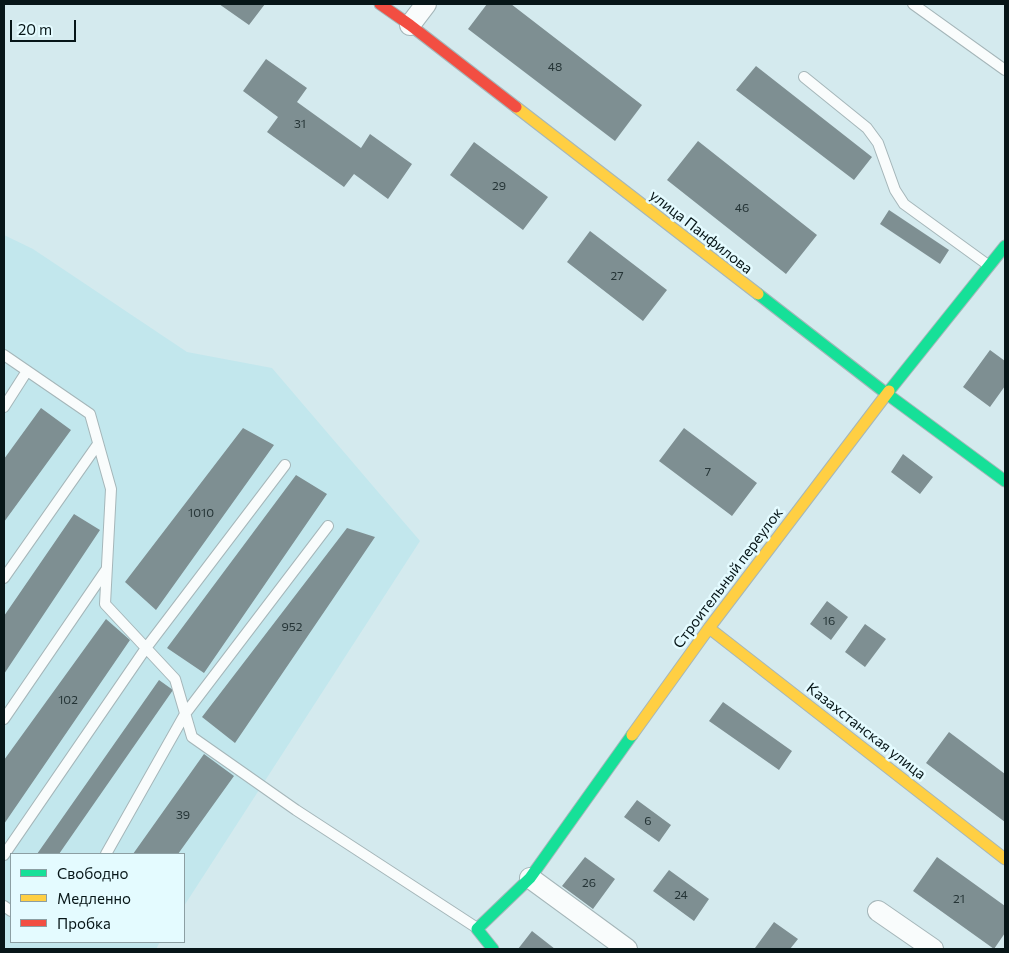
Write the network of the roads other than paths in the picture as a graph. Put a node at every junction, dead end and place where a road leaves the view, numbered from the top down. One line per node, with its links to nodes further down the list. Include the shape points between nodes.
1 (380, 4): 4 (street, улица Панфилова)
2 (426, 4): 4 (street)
3 (913, 4): 5 (lane)
4 (410, 25): 11 (street, улица Панфилова)
5 (1005, 70)
6 (804, 78): 8 (lane, via 867,128 878,143 895,190 904,204)
7 (1005, 246): 8 (street, Строительный переулок)
8 (989, 265): 11 (street, Строительный переулок)
9 (4, 355): 10 (lane)
10 (27, 371): 12 (lane); 13 (lane, via 90,414)
11 (887, 394): 15 (street, улица Панфилова); 19 (street, Строительный переулок)
12 (4, 407)
13 (98, 444): 17 (lane, via 111,489); 18 (lane)
14 (285, 465): 20 (lane)
15 (1005, 482)
16 (328, 526): 21 (lane)
17 (107, 569): 20 (lane, via 105,604); 22 (lane)
18 (4, 578)
19 (709, 628): 25 (street, Казахстанская улица); 26 (street, Строительный переулок)
20 (146, 648): 21 (lane, via 175,679); 24 (lane)
21 (186, 714): 23 (lane); 28 (lane, via 192,737)
22 (4, 719)
23 (107, 853)
24 (4, 855)
25 (1005, 859)
26 (530, 878): 28 (street, Строительный переулок); 30 (street)
27 (878, 911): 31 (street)
28 (477, 929): 29 (street)
29 (493, 949)
30 (627, 949)
31 (933, 949)

